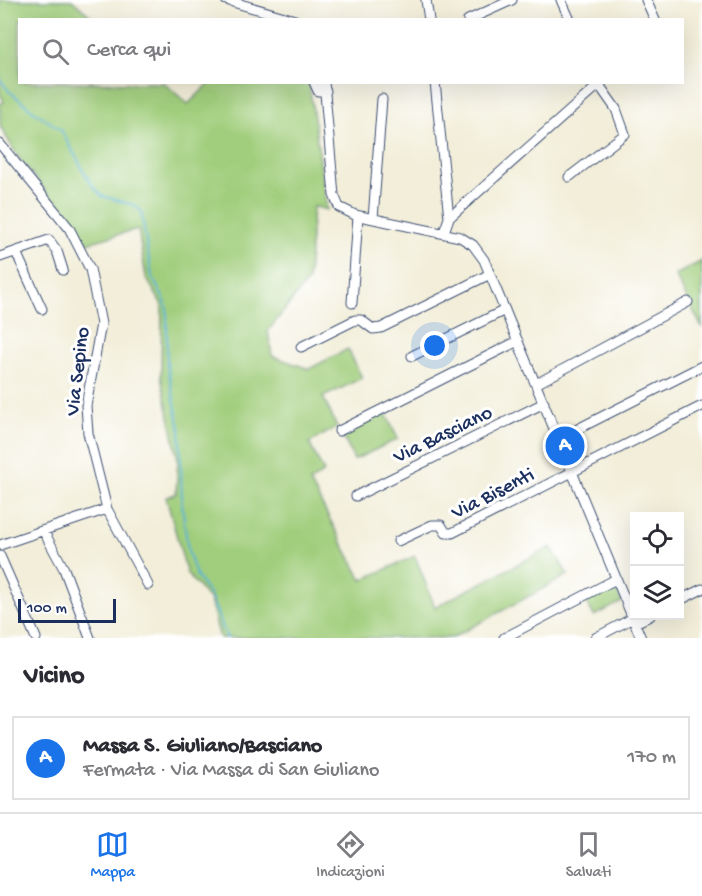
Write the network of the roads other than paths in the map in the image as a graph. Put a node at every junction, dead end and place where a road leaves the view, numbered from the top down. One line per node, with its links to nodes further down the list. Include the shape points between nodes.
1 (226, 0): 6 (street)
2 (426, 0): 7 (street)
3 (512, 0): 8 (street)
4 (561, 0): 9 (street)
5 (646, 0): 10 (street)
6 (288, 18)
7 (429, 18)
8 (472, 18)
9 (569, 18)
10 (654, 18)
11 (315, 84): 14 (street, via 318,91)
12 (435, 84): 19 (street)
13 (600, 84): 17 (street, via 616,109 625,134); 19 (street)
14 (325, 87): 18 (street, via 335,200 345,211)
15 (382, 99): 20 (street)
16 (0, 144): 41 (street, Via Sepino, via 69,228 93,278 101,329 86,416)
17 (569, 177)
18 (358, 216): 20 (street); 27 (street)
19 (449, 218): 21 (street)
20 (373, 219): 21 (street)
21 (444, 231): 25 (street, via 473,245)
22 (16, 252): 23 (street); 24 (street, via 49,240); 28 (street)
23 (0, 257)
24 (63, 270)
25 (490, 274): 29 (street); 31 (street, via 379,329 353,320)
26 (688, 302): 34 (street)
27 (352, 303)
28 (42, 309)
29 (505, 310): 30 (street); 32 (street)
30 (518, 341): 34 (street); 37 (street)
31 (301, 347)
32 (412, 356)
33 (702, 366): 38 (street)
34 (536, 384): 35 (street)
35 (544, 404): 38 (street); 40 (street, Via Basciano)
36 (702, 406): 39 (street)
37 (339, 431)
38 (558, 439): 39 (street)
39 (571, 471): 43 (street, Via Bisenti, via 452,533 434,525); 47 (street)
40 (356, 496)
41 (107, 509): 42 (street); 48 (street, Via Sepino)
42 (44, 532): 44 (street); 54 (street, via 64,569)
43 (398, 541)
44 (0, 545)
45 (0, 556): 46 (street)
46 (4, 571): 53 (street)
47 (616, 579): 51 (street); 55 (street)
48 (148, 585)
49 (702, 589): 50 (street)
50 (684, 598)
51 (630, 611)
52 (634, 620): 56 (street); 57 (street)
53 (36, 638)
54 (90, 638)
55 (504, 638)
56 (595, 638)
57 (641, 638)

